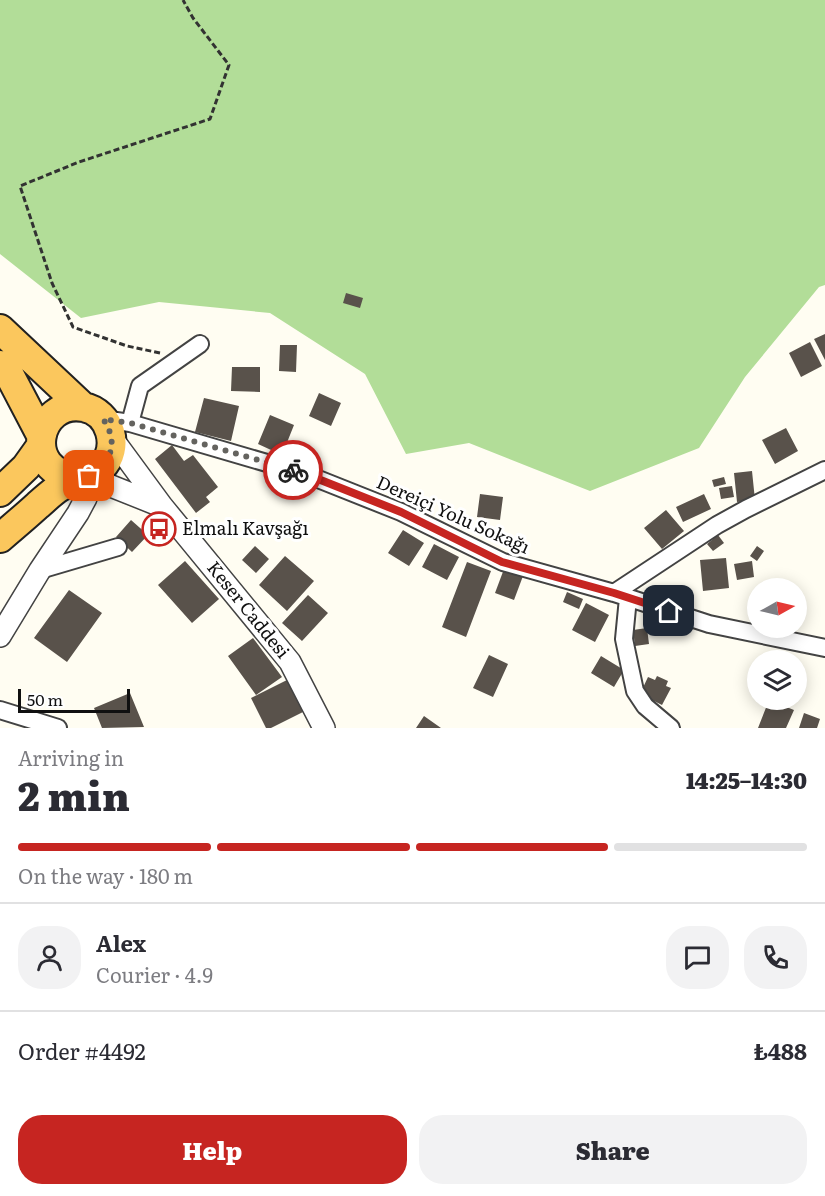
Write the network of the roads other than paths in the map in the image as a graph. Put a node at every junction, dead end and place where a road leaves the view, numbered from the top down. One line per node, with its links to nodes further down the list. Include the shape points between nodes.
1 (0, 329): 4 (highway)
2 (200, 344): 4 (street, via 140,386)
3 (0, 364): 5 (highway, via 9,374)
4 (107, 422): 5 (highway, via 72,406 52,416); 7 (highway, via 111,450 107,461); 9 (street); 13 (street, Dereiçi Yolu Sokağı, via 308,475 401,512 502,562)
5 (41, 441): 7 (highway, via 44,457 58,473); 8 (highway, via 26,467)
6 (825, 470): 13 (street, via 717,525)
7 (84, 477): 9 (street, Keser Caddesi); 10 (highway, via 58,488); 12 (street, via 86,498)
8 (0, 492)
9 (162, 506): 18 (street, Keser Caddesi, via 290,662)
10 (0, 538)
11 (118, 548): 12 (street)
12 (40, 570): 14 (street)
13 (621, 595): 15 (street, Dereiçi Yolu Sokağı, via 709,624); 19 (street, via 624,639 635,692)
14 (0, 636)
15 (825, 648)
16 (0, 710): 17 (street)
17 (58, 728)
18 (324, 728)
19 (671, 728)

